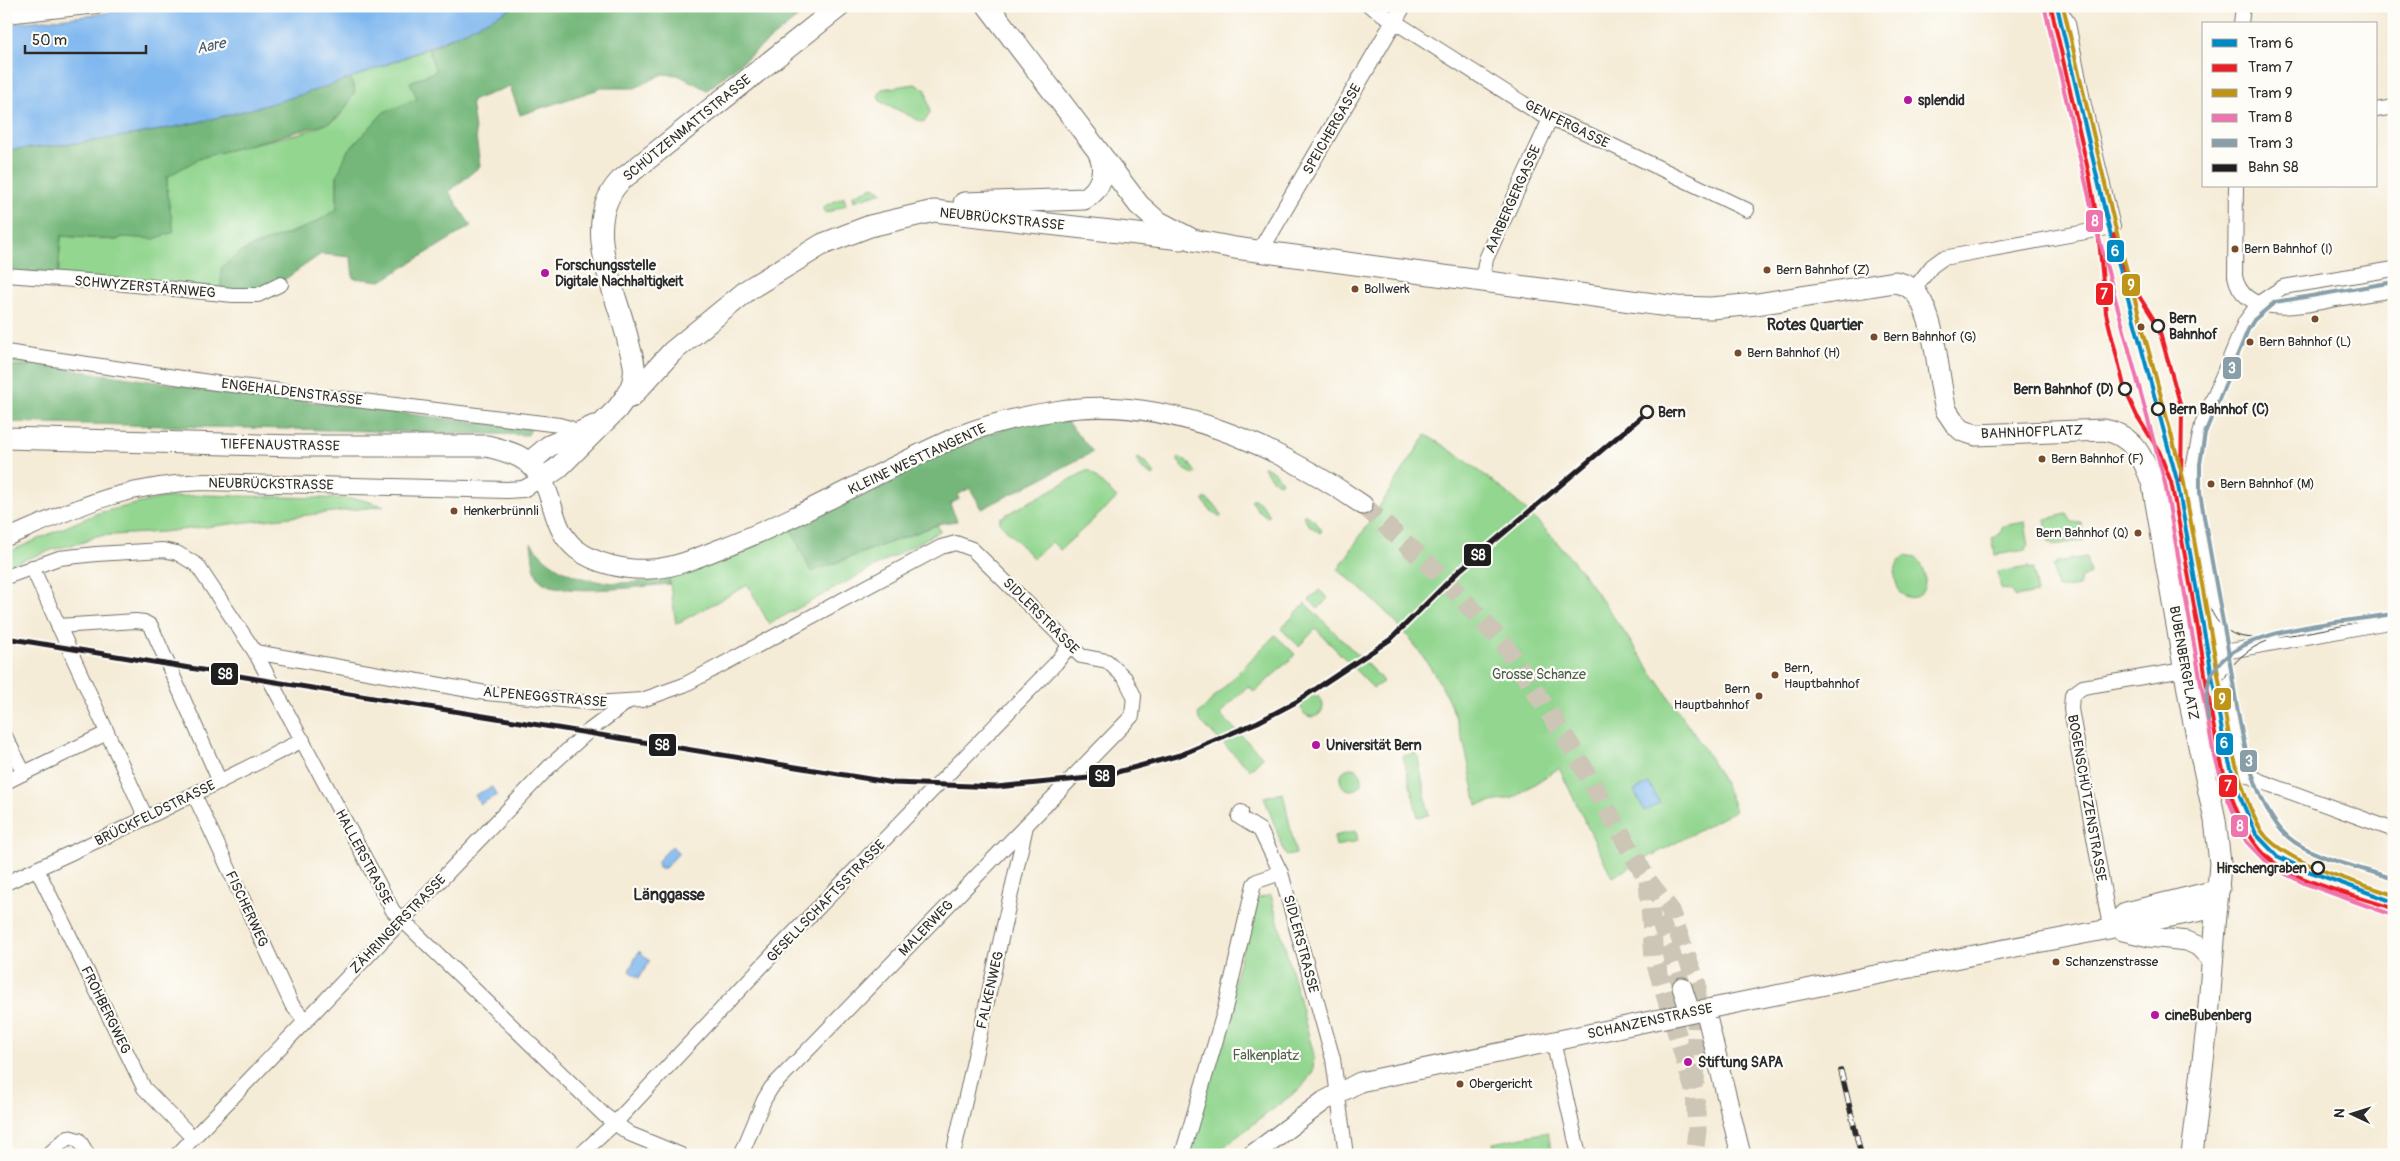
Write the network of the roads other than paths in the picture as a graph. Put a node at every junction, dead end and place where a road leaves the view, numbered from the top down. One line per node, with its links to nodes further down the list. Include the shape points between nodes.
1 (97, 6): 9 (street)
2 (840, 6): 31 (main road, SCHÜTZENMATTSTRASSE, via 615,188 603,213 602,242)
3 (988, 6): 16 (main road)
4 (1370, 6): 10 (street, GENFERGASSE)
5 (1402, 6): 10 (street, SPEICHERGASSE)
6 (2058, 6): 12 (street)
7 (2071, 6): 12 (street)
8 (2242, 6): 11 (street)
9 (6, 16)
10 (1394, 21): 15 (street, GENFERGASSE); 21 (street, SPEICHERGASSE)
11 (2241, 22)
12 (2068, 23): 26 (street, via 2113,227 1943,258 1932,266)
13 (2394, 107): 14 (street)
14 (2378, 110)
15 (1550, 119): 18 (street, GENFERGASSE, via 1582,131); 24 (street, AARBERGERGASSE, via 1486,259)
16 (1094, 144): 19 (main road, via 1103,171 1098,187 1084,199 958,204); 20 (main road, via 1144,210)
17 (2236, 188): 28 (street, via 2235,279 2244,293)
18 (1747, 210)
19 (934, 211): 20 (main road, NEUBRÜCKSTRASSE); 30 (main road, NEUBRÜCKSTRASSE, via 870,226 822,244 749,289)
20 (1192, 240): 21 (main road)
21 (1260, 251): 24 (main road)
22 (2394, 269): 28 (street, via 2283,287)
23 (6, 275): 25 (street, SCHWYZERSTÄRNWEG, via 115,282 233,295 258,295)
24 (1482, 281): 26 (main road, via 1658,305 1711,308 1757,304 1885,282 1899,282)
25 (281, 284)
26 (1914, 290): 35 (main road, BAHNHOFPLATZ, via 1928,321 1946,410 1960,429 1980,435 2104,430)
27 (2394, 290): 28 (street, via 2290,307)
28 (2259, 303): 46 (street, via 2245,322 2205,415 2190,482)
29 (6, 352): 34 (street, ENGEHALDENSTRASSE, via 216,383 555,424 570,428)
30 (672, 352): 31 (main road, NEUBRÜCKSTRASSE, via 654,358); 32 (main road, NEUBRÜCKSTRASSE)
31 (631, 353): 32 (main road, SCHÜTZENMATTSTRASSE, via 634,375 624,399)
32 (610, 415): 34 (main road, SCHÜTZENMATTSTRASSE)
33 (6, 438): 36 (main road, TIEFENAUSTRASSE, via 296,446 487,446 509,452)
34 (579, 438): 36 (main road, SCHÜTZENMATTSTRASSE, via 558,468)
35 (2131, 443): 47 (main road, BUBENBERGPLATZ, via 2143,460 2152,485)
36 (536, 471): 37 (main road, KLEINE WESTTANGENTE, via 548,490 561,533 578,551 611,564 652,569 690,560 766,530 982,427 1056,410 1111,408 1166,413 1196,422 1288,458); 38 (street, NEUBRÜCKSTRASSE, via 523,488 507,490 214,482 164,484 94,500)
37 (1363, 505)
38 (6, 538)
39 (950, 544): 44 (street, SIDLERSTRASSE, via 972,549); 48 (street, ALPENEGGSTRASSE, via 684,685 653,697)
40 (32, 567): 41 (street, HALLERSTRASSE); 43 (street); 45 (street, HALLERSTRASSE, via 59,558 96,554 163,550 177,553 191,560 206,576)
41 (6, 577)
42 (2394, 621): 46 (street)
43 (58, 626): 50 (street); 55 (street, via 136,621 151,626)
44 (1070, 645): 49 (street, SIDLERSTRASSE, via 1085,658 1107,661 1125,678 1134,696); 73 (street, GESELLSCHAFTSSTRASSE, via 1043,677 775,952)
45 (255, 652): 48 (street, ALPENEGGSTRASSE, via 506,696 594,703); 52 (street, HALLERSTRASSE)
46 (2219, 653): 60 (street, via 2240,770 2260,781)
47 (2184, 670): 64 (main road, BUBENBERGPLATZ, via 2214,820 2220,863); 66 (street, BOGENSCHÜTZENSTRASSE, via 2083,687 2072,695 2071,709)
48 (626, 702): 65 (street, ZÄHRINGERSTRASSE, via 556,760)
49 (1132, 716): 59 (street, MALERWEG)
50 (107, 733): 53 (street); 58 (street)
51 (6, 738): 53 (street)
52 (303, 740): 55 (street, BRÜCKFELDSTRASSE); 65 (street, HALLERSTRASSE, via 393,912)
53 (24, 773): 54 (street)
54 (6, 782)
55 (220, 782): 56 (street, BRÜCKFELDSTRASSE)
56 (194, 794): 58 (street, BRÜCKFELDSTRASSE); 70 (street, FISCHERWEG, via 292,1005)
57 (1241, 812): 62 (street, SIDLERSTRASSE, via 1239,816 1260,830)
58 (146, 818): 61 (street, BRÜCKFELDSTRASSE)
59 (1026, 826): 81 (street, MALERWEG, via 768,1092); 82 (street, FALKENWEG)
60 (2394, 830)
61 (37, 869): 63 (street, BRÜCKFELDSTRASSE); 74 (street, FROHBERGWEG, via 144,1088)
62 (1281, 873): 72 (street, SIDLERSTRASSE); 83 (street, via 1257,880 1254,884 1225,1009)
63 (6, 883)
64 (2219, 898): 66 (main road, SCHANZENSTRASSE, via 2126,912); 67 (main road, BUBENBERGPLATZ)
65 (402, 920): 70 (street, ZÄHRINGERSTRASSE); 73 (street, HALLERSTRASSE)
66 (2110, 927): 67 (main road, SCHANZENSTRASSE, via 2149,937 2187,941 2198,946); 69 (main road, SCHANZENSTRASSE, bridge)
67 (2213, 961): 87 (main road, BUBENBERGPLATZ)
68 (1682, 987): 69 (main road)
69 (1702, 1010): 71 (main road, SCHANZENSTRASSE); 86 (main road)
70 (305, 1020): 74 (street, ZÄHRINGERSTRASSE)
71 (1553, 1042): 72 (main road, SCHANZENSTRASSE, via 1376,1078); 85 (street)
72 (1339, 1092): 75 (main road); 84 (street, SIDLERSTRASSE)
73 (615, 1123): 79 (street, GESELLSCHAFTSSTRASSE); 80 (street, HALLERSTRASSE, via 630,1134)
74 (193, 1138): 78 (street, ZÄHRINGERSTRASSE)
75 (1261, 1151)
76 (48, 1155): 77 (street, via 68,1137 79,1140)
77 (88, 1155)
78 (176, 1155)
79 (580, 1155)
80 (681, 1155)
81 (741, 1155)
82 (953, 1155)
83 (1182, 1155)
84 (1346, 1155)
85 (1578, 1155)
86 (1741, 1155)
87 (2192, 1155)

